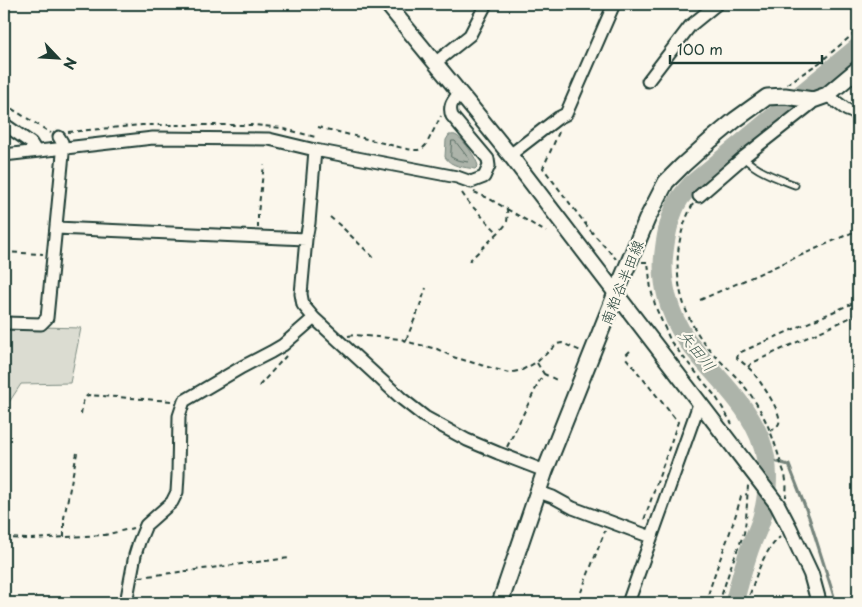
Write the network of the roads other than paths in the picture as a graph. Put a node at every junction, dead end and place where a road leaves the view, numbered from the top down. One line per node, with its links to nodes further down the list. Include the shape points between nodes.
1 (387, 4): 5 (street)
2 (486, 4): 5 (street, via 470,35)
3 (614, 4): 16 (street, via 566,114)
4 (717, 4): 7 (street, via 690,26)
5 (435, 63): 8 (street)
6 (858, 68): 9 (main road)
7 (648, 81)
8 (459, 93): 13 (street, via 451,104 452,116 488,159 490,166 484,177 471,182); 16 (street)
9 (820, 97): 10 (street); 17 (street); 22 (main road, 南粕谷半田線, via 767,97 683,165 666,182 647,218)
10 (858, 114)
11 (4, 124): 14 (street)
12 (60, 143): 13 (street, via 153,138 268,139); 14 (street); 20 (street, via 61,175)
13 (315, 150): 21 (street)
14 (36, 151): 15 (street)
15 (4, 155)
16 (510, 156): 22 (street)
17 (744, 158): 18 (lane, via 764,172); 19 (street)
18 (795, 185)
19 (699, 196)
20 (56, 228): 21 (street); 24 (street, via 47,318 41,324)
21 (306, 240): 23 (street, via 302,305)
22 (616, 294): 25 (street); 26 (main road, 南粕谷半田線)
23 (314, 318): 26 (street, via 425,417 467,440); 29 (street, via 283,345 184,401 179,416 177,492 172,502 145,528 137,549)
24 (4, 323)
25 (699, 404): 28 (street); 32 (street, via 779,507 811,574)
26 (545, 471): 27 (main road, 南粕谷半田線)
27 (539, 492): 28 (street); 30 (main road, 南粕谷半田線)
28 (645, 534): 31 (street)
29 (126, 603)
30 (500, 603)
31 (628, 603)
32 (819, 603)

